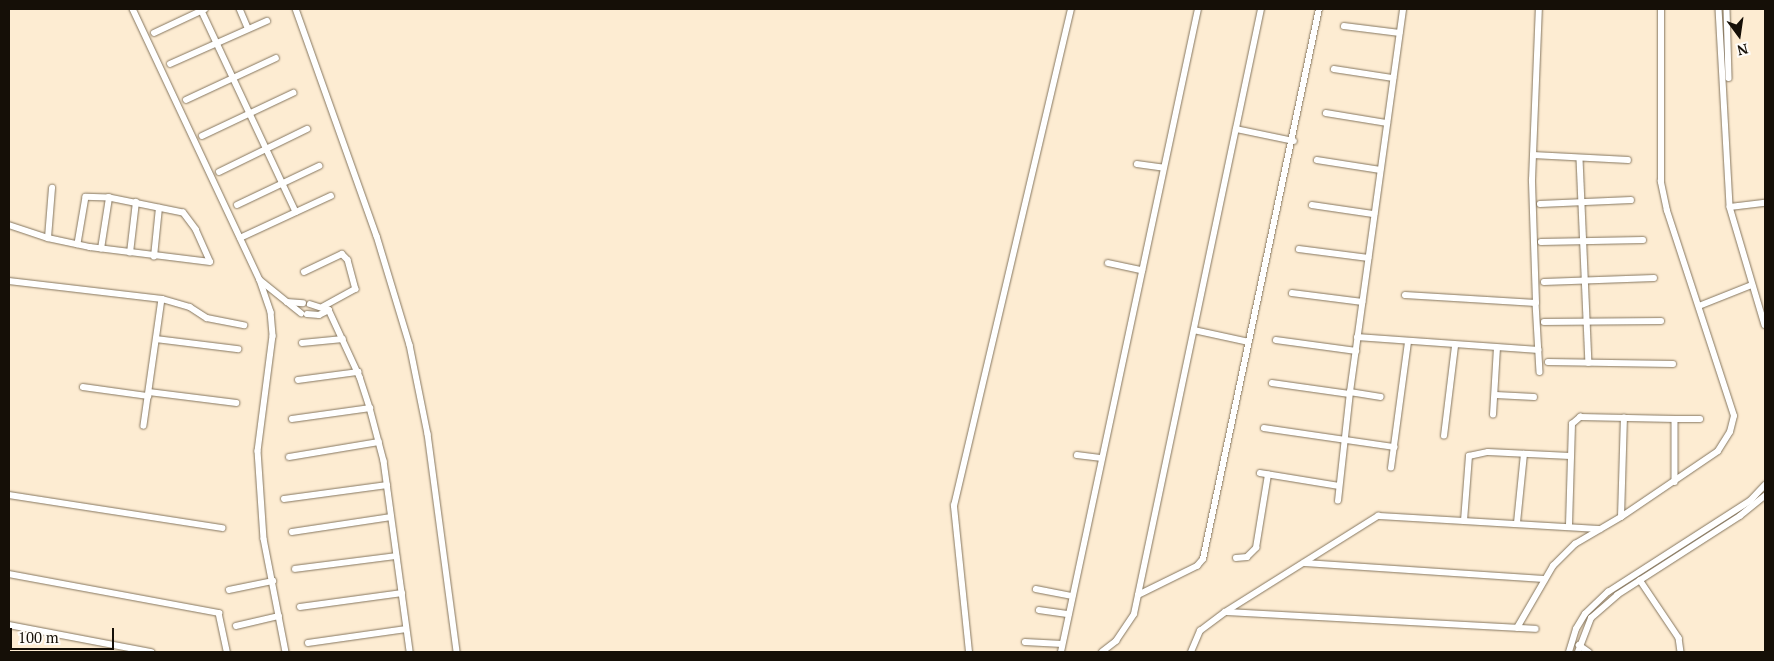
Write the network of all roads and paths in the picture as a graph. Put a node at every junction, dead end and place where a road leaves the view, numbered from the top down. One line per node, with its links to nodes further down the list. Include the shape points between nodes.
1 (132, 9): 64 (street)
2 (203, 9): 17 (street); 19 (street)
3 (240, 9): 16 (street)
4 (296, 9): 196 (street, via 377,236 410,345 428,434)
5 (1071, 9): 197 (street, via 954,506)
6 (1198, 9): 44 (street)
7 (1261, 9): 34 (street)
8 (1319, 9): 36 (street)
9 (1403, 9): 18 (street)
10 (1539, 9): 38 (street)
11 (1661, 9): 91 (street, via 1661,182 1667,211)
12 (1719, 9): 21 (street)
13 (1727, 9): 22 (street)
14 (267, 21): 16 (street)
15 (1344, 26): 18 (street)
16 (248, 28): 19 (street)
17 (154, 33)
18 (1400, 33): 26 (street)
19 (216, 42): 23 (street); 25 (street)
20 (276, 58): 25 (street)
21 (1720, 60): 22 (street); 58 (street)
22 (1728, 60): 27 (street)
23 (170, 64)
24 (1334, 69): 26 (street)
25 (233, 78): 29 (street); 30 (street)
26 (1393, 78): 32 (street)
27 (1729, 78)
28 (293, 93): 30 (street)
29 (186, 100)
30 (250, 113): 35 (street); 37 (street)
31 (1326, 113): 32 (street)
32 (1387, 122): 45 (street)
33 (307, 129): 37 (street)
34 (1236, 129): 36 (street); 100 (street)
35 (202, 136)
36 (1294, 141): 105 (street)
37 (266, 148): 46 (street); 47 (street)
38 (1533, 155): 39 (street); 89 (street)
39 (1580, 158): 41 (street); 53 (street)
40 (1318, 160): 45 (street)
41 (1628, 160)
42 (1137, 164): 44 (street)
43 (319, 166): 47 (street)
44 (1164, 168): 75 (street)
45 (1380, 170): 61 (street)
46 (219, 172)
47 (282, 182): 56 (street); 60 (street)
48 (52, 188): 63 (street)
49 (330, 196): 60 (street)
50 (109, 198): 52 (street); 68 (street, via 86,198); 69 (street)
51 (1631, 200): 53 (street)
52 (136, 202): 59 (street); 71 (street)
53 (1582, 202): 54 (street); 66 (street)
54 (1540, 204)
55 (1765, 204): 58 (street)
56 (237, 205)
57 (1312, 205): 61 (street)
58 (1730, 207): 82 (street)
59 (159, 208): 72 (street); 72 (street, via 183,213 189,219 210,262)
60 (296, 212): 64 (street)
61 (1374, 214): 73 (street)
62 (9, 225): 63 (street)
63 (48, 238): 68 (street)
64 (240, 238): 78 (street)
65 (1642, 240): 66 (street)
66 (1584, 241): 67 (street); 80 (street)
67 (1541, 242)
68 (78, 244): 69 (street)
69 (101, 249): 71 (street)
70 (1299, 249): 73 (street)
71 (130, 253): 72 (street)
72 (154, 257)
73 (1368, 258): 87 (street)
74 (1108, 262): 75 (street)
75 (1142, 270): 143 (street)
76 (304, 272): 92 (street, via 342,254 348,260 356,289)
77 (1654, 278): 80 (street)
78 (260, 280): 86 (street); 172 (street, via 273,323 258,451 264,539)
79 (9, 281): 85 (street)
80 (1586, 281): 81 (street); 97 (street)
81 (1544, 282)
82 (1750, 286): 91 (street); 99 (street)
83 (1292, 294): 87 (street)
84 (1405, 295): 89 (street)
85 (162, 299): 98 (street, via 190,307 207,318); 102 (street)
86 (287, 302): 88 (street); 93 (street)
87 (1362, 302): 101 (street)
88 (303, 303)
89 (1536, 303): 112 (street)
90 (310, 304): 92 (street)
91 (1699, 306): 147 (street, via 1734,416 1730,432 1718,451)
92 (327, 309): 94 (street, via 319,315); 103 (street)
93 (301, 313)
94 (308, 314)
95 (1661, 321): 97 (street)
96 (1544, 322): 97 (street)
97 (1588, 322): 114 (street)
98 (244, 325)
99 (1765, 325)
100 (1194, 330): 105 (street); 176 (street)
101 (1357, 337): 107 (street); 111 (street)
102 (156, 339): 110 (street); 122 (street)
103 (343, 339): 106 (street); 116 (street)
104 (1276, 340): 111 (street)
105 (1249, 342): 176 (street, via 1202,563)
106 (302, 343)
107 (1408, 343): 108 (street); 138 (street)
108 (1455, 346): 109 (street); 135 (street)
109 (1497, 348): 112 (street); 123 (street)
110 (238, 349)
111 (1356, 350): 121 (street)
112 (1539, 350): 117 (street)
113 (1548, 362): 114 (street)
114 (1589, 362): 115 (street)
115 (1673, 364)
116 (358, 372): 118 (street); 127 (street)
117 (1540, 372)
118 (298, 380)
119 (1272, 383): 121 (street)
120 (83, 387): 122 (street)
121 (1349, 393): 124 (street); 136 (street)
122 (148, 394): 126 (street); 133 (street)
123 (1496, 396): 125 (street); 128 (street)
124 (1381, 397)
125 (1534, 397)
126 (236, 403)
127 (370, 408): 130 (street); 137 (street)
128 (1493, 415)
129 (1624, 418): 131 (street); 142 (street, via 1591,415 1576,418 1572,424); 156 (street)
130 (292, 419)
131 (1676, 419): 132 (street); 147 (street)
132 (1700, 419)
133 (144, 426)
134 (1264, 428): 136 (street)
135 (1444, 436)
136 (1345, 439): 138 (street); 150 (street)
137 (379, 442): 141 (street); 148 (street)
138 (1394, 447): 144 (street)
139 (1524, 454): 142 (street); 157 (street, via 1488,452 1469,456); 158 (street)
140 (1077, 455): 143 (street)
141 (289, 456)
142 (1570, 456): 159 (street)
143 (1102, 458): 177 (street)
144 (1391, 468)
145 (1260, 473): 146 (street)
146 (1268, 475): 150 (street); 166 (street, via 1256,548 1247,557)
147 (1675, 482): 156 (street)
148 (387, 485): 153 (street); 155 (street)
149 (1765, 485): 163 (street, via 1750,501)
150 (1340, 486): 154 (street)
151 (9, 494): 160 (street)
152 (1765, 496): 164 (street)
153 (284, 498)
154 (1338, 501)
155 (391, 517): 162 (street); 165 (street)
156 (1621, 517): 161 (street)
157 (1464, 521): 158 (street); 167 (street, via 1378,516)
158 (1517, 523): 159 (street)
159 (1569, 525): 161 (street)
160 (222, 528)
161 (1600, 529): 170 (street, via 1575,544)
162 (292, 532)
163 (1673, 548): 164 (street); 201 (street, via 1608,592 1585,614 1576,629)
164 (1678, 555): 171 (street)
165 (396, 556): 168 (street); 175 (street)
166 (1236, 558)
167 (1304, 563): 170 (street); 180 (street)
168 (295, 569)
169 (9, 574): 193 (street, via 219,614)
170 (1544, 579): 185 (street)
171 (1640, 580): 191 (street, via 1591,618); 204 (street, via 1679,638)
172 (272, 581): 174 (street); 182 (street)
173 (1036, 589): 177 (street)
174 (229, 590)
175 (402, 593): 178 (street); 186 (street)
176 (1138, 595): 199 (street, via 1134,614 1123,631)
177 (1072, 596): 181 (street)
178 (300, 607)
179 (1039, 610): 181 (street)
180 (1225, 612): 185 (street); 200 (street, via 1200,631)
181 (1069, 614): 190 (street)
182 (279, 616): 184 (street); 194 (street)
183 (9, 625): 192 (street)
184 (236, 626)
185 (1517, 628): 187 (street)
186 (406, 629): 189 (street); 195 (street)
187 (1536, 629)
188 (1024, 642): 190 (street)
189 (308, 643)
190 (1062, 644): 198 (street)
191 (1580, 646): 202 (street); 203 (street)
192 (151, 652)
193 (227, 652)
194 (284, 652)
195 (410, 652)
196 (457, 652)
197 (969, 652)
198 (1062, 652)
199 (1102, 652)
200 (1191, 652)
201 (1570, 652)
202 (1578, 652)
203 (1589, 652)
204 (1681, 652)

